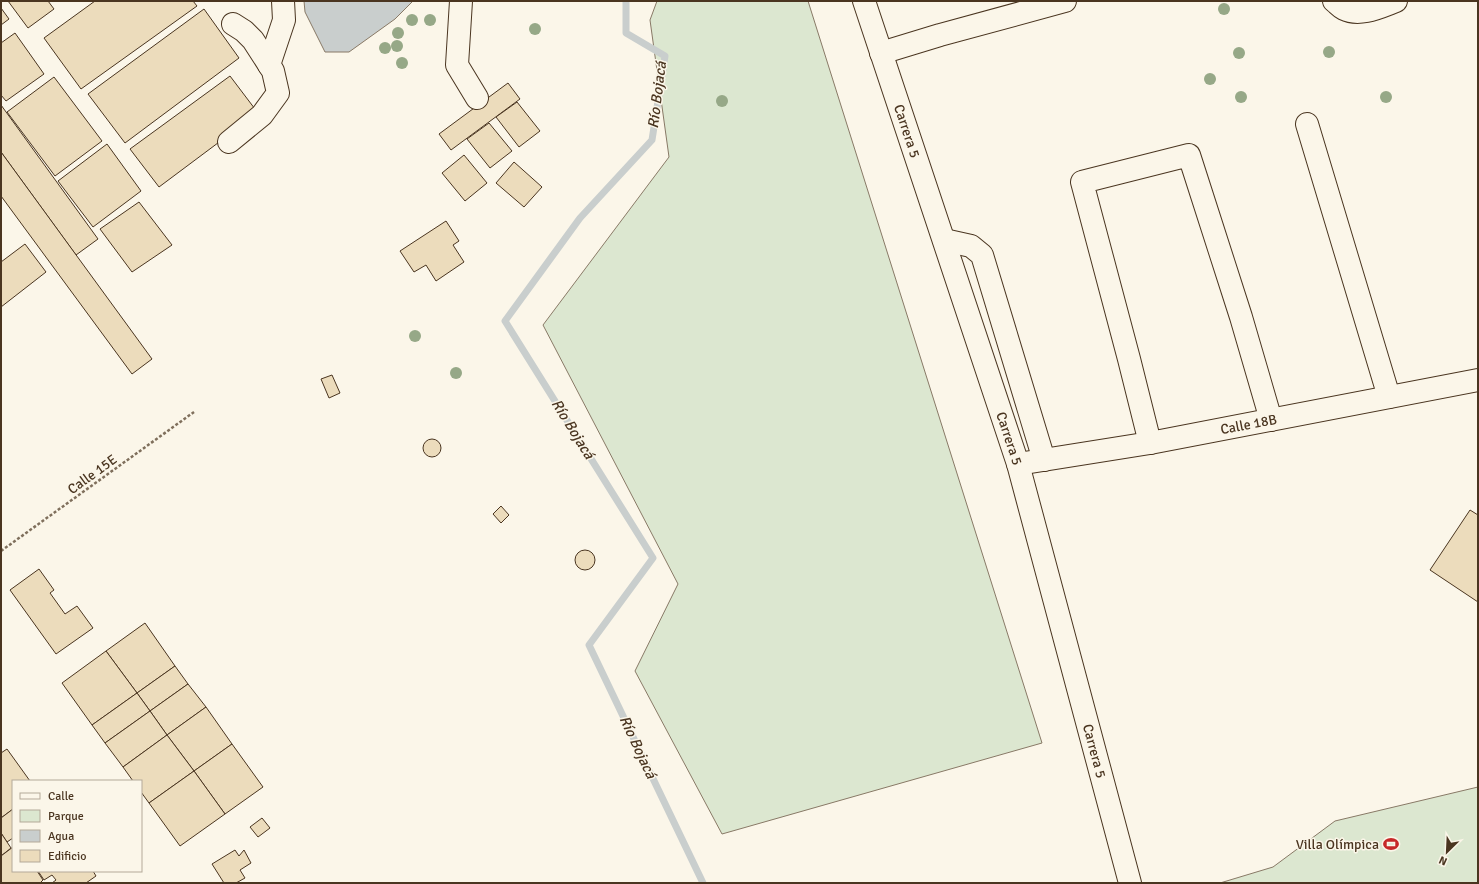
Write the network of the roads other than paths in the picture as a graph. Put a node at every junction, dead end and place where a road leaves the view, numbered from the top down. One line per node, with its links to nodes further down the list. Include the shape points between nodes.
1 (283, 1): 9 (street, via 284,20)
2 (461, 1): 10 (street, via 457,65)
3 (864, 1): 8 (street, Carrera 5)
4 (1065, 1): 8 (street)
5 (1334, 1): 6 (street, via 1344,9 1356,12 1372,10)
6 (1396, 1)
7 (233, 24): 9 (street, via 253,40)
8 (881, 53): 13 (street, Carrera 5)
9 (269, 65): 12 (street, via 278,93 262,115)
10 (477, 98)
11 (1307, 124): 15 (street)
12 (229, 142)
13 (944, 240): 18 (street, via 971,246 982,255); 19 (street, Carrera 5)
14 (1478, 380): 15 (street, Calle 18B)
15 (1389, 397): 16 (street, Calle 18B)
16 (1271, 420): 17 (street, Calle 18B); 17 (street, via 1189,155 1082,182)
17 (1150, 443): 18 (street, Calle 18B)
18 (1044, 460): 19 (street, Calle 18B)
19 (1018, 464): 20 (street, Carrera 5)
20 (1130, 883)

